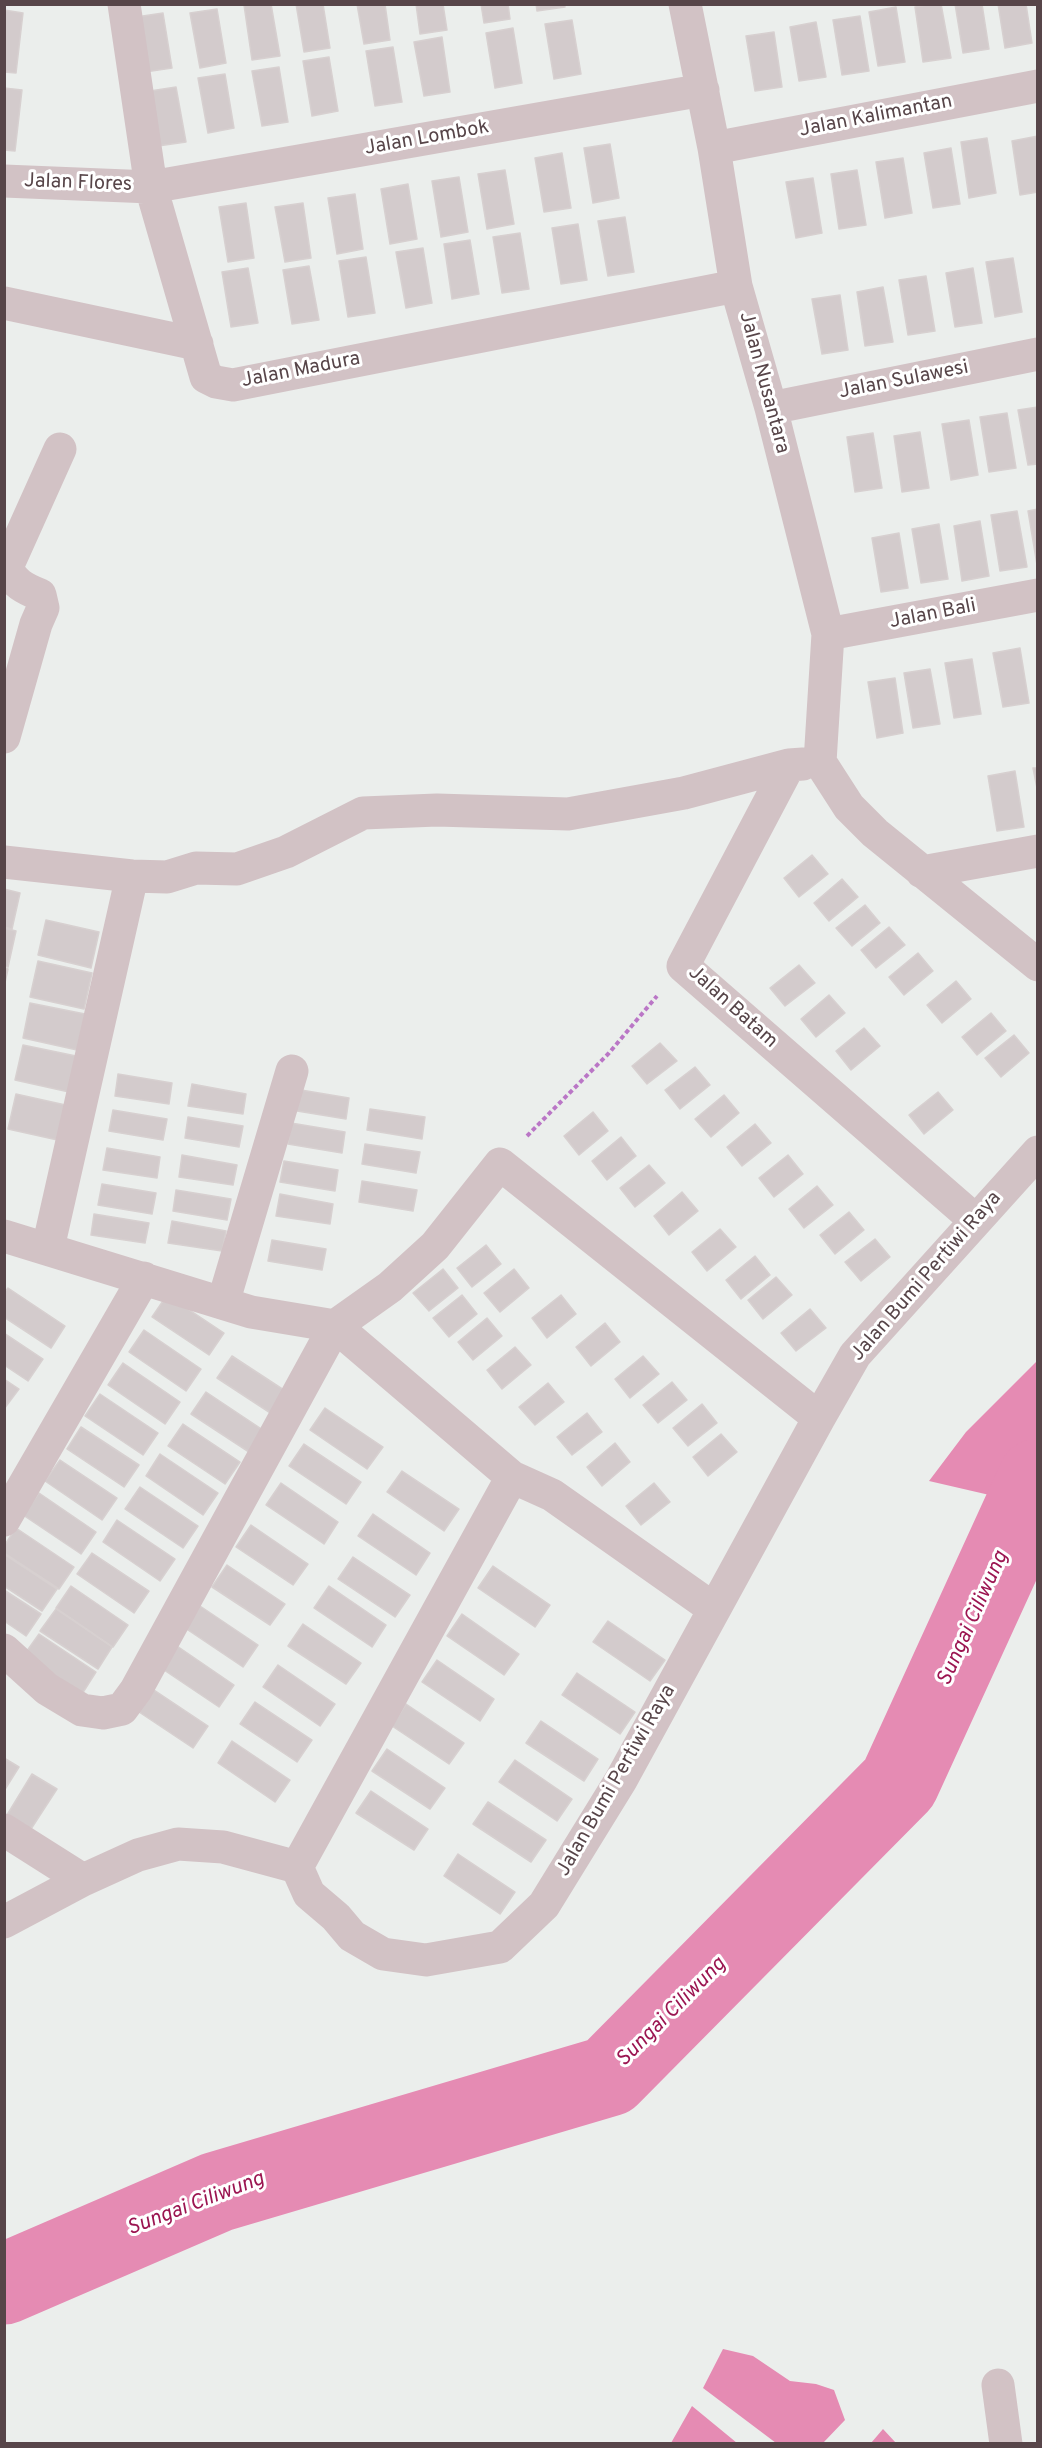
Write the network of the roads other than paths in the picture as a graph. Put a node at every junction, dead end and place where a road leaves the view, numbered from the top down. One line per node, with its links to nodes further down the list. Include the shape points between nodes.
1 (124, 4): 7 (street, Jalan Madura)
2 (686, 4): 4 (street, Jalan Nusantara)
3 (1038, 86): 5 (street, Jalan Kalimantan)
4 (703, 90): 5 (street, Jalan Nusantara); 7 (street, Jalan Lombok)
5 (714, 148): 8 (street, Jalan Nusantara)
6 (4, 182): 7 (street, Jalan Flores)
7 (150, 187): 10 (street, Jalan Madura)
8 (736, 286): 10 (street, Jalan Madura, via 233,385 206,377); 12 (street, Jalan Nusantara)
9 (4, 303): 10 (street)
10 (197, 344)
11 (1038, 354): 12 (street, Jalan Sulawesi)
12 (771, 408): 15 (street, Jalan Nusantara)
13 (60, 449): 16 (street, via 7,567 10,577 40,595 43,608)
14 (1038, 595): 15 (street, Jalan Bali)
15 (828, 634): 17 (street, Jalan Nusantara)
16 (4, 737)
17 (805, 764): 20 (street); 21 (street, via 684,793 568,814 437,810 363,813 286,852 237,869 196,868 167,877); 25 (street, Jalan Batam, via 682,966)
18 (1038, 851): 20 (street)
19 (4, 862): 21 (street)
20 (922, 872): 22 (street)
21 (132, 876): 27 (street)
22 (1038, 965)
23 (292, 1071): 29 (street)
24 (1038, 1152): 25 (street, Jalan Bumi Pertiwi Raya)
25 (975, 1220): 31 (street, Jalan Bumi Pertiwi Raya, via 855,1355)
26 (4, 1236): 27 (street)
27 (48, 1248): 28 (street)
28 (144, 1278): 29 (street); 33 (street)
29 (223, 1303): 30 (street, via 251,1312)
30 (334, 1326): 31 (street, via 390,1287 435,1246 500,1164); 32 (street); 35 (street, via 136,1690 122,1709 103,1713 82,1710 47,1689)
31 (819, 1418): 34 (street, Jalan Bumi Pertiwi Raya)
32 (512, 1478): 34 (street, via 552,1495); 37 (street)
33 (4, 1520)
34 (714, 1609): 37 (street, Jalan Bumi Pertiwi Raya, via 621,1780 544,1905 500,1947 426,1960 383,1954 352,1936 309,1894)
35 (4, 1650)
36 (4, 1830): 38 (street)
37 (297, 1867): 38 (street, via 223,1847 178,1844 138,1855)
38 (83, 1880): 39 (street)
39 (4, 1922)
40 (998, 2385): 41 (street)
41 (1006, 2444)

